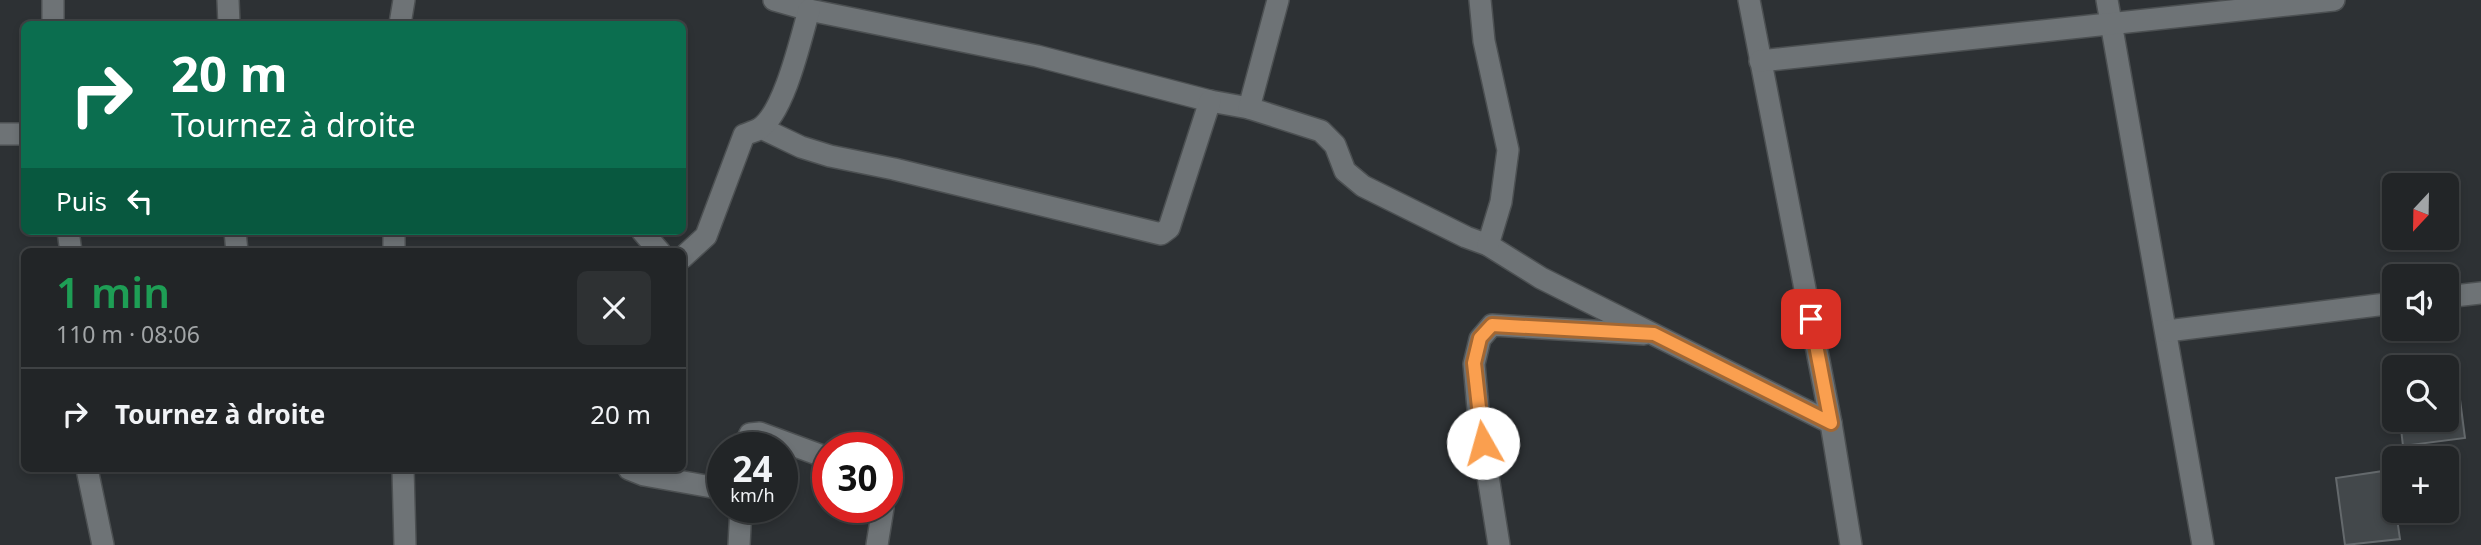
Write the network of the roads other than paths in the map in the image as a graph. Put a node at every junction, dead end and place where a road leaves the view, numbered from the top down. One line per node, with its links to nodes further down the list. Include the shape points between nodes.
1 (53, 0): 11 (street)
2 (228, 0): 12 (street)
3 (404, 0): 13 (street)
4 (774, 0): 10 (street)
5 (1278, 0): 17 (street)
6 (1480, 0): 21 (street, via 1507,150 1502,202)
7 (1749, 0): 15 (street)
8 (2107, 0): 14 (street)
9 (2333, 0): 14 (street)
10 (808, 10): 16 (street, via 1037,56); 18 (street, via 780,101)
11 (53, 21)
12 (229, 21)
13 (400, 21)
14 (2112, 24): 15 (street); 26 (street)
15 (1760, 61): 28 (street)
16 (1210, 101): 17 (street); 18 (street, via 1169,228 1161,234 830,156)
17 (1250, 108): 21 (street, via 1321,131 1335,145 1345,171 1363,186)
18 (761, 128): 22 (street, via 744,135 706,236)
19 (0, 134): 20 (street)
20 (21, 134)
21 (1488, 245): 27 (street, via 1541,278)
22 (686, 254)
23 (2481, 293): 24 (street)
24 (2459, 296)
25 (2382, 304): 26 (street)
26 (2167, 331): 41 (street)
27 (1654, 334): 28 (street); 39 (street, via 1492,325 1480,338 1474,363 1478,408)
28 (1831, 423): 40 (street)
29 (88, 472): 35 (street)
30 (403, 472): 36 (street)
31 (636, 472): 32 (street)
32 (707, 486)
33 (740, 523): 37 (street)
34 (881, 523): 38 (street)
35 (103, 545)
36 (405, 545)
37 (739, 545)
38 (877, 545)
39 (1499, 545)
40 (1851, 545)
41 (2203, 545)

